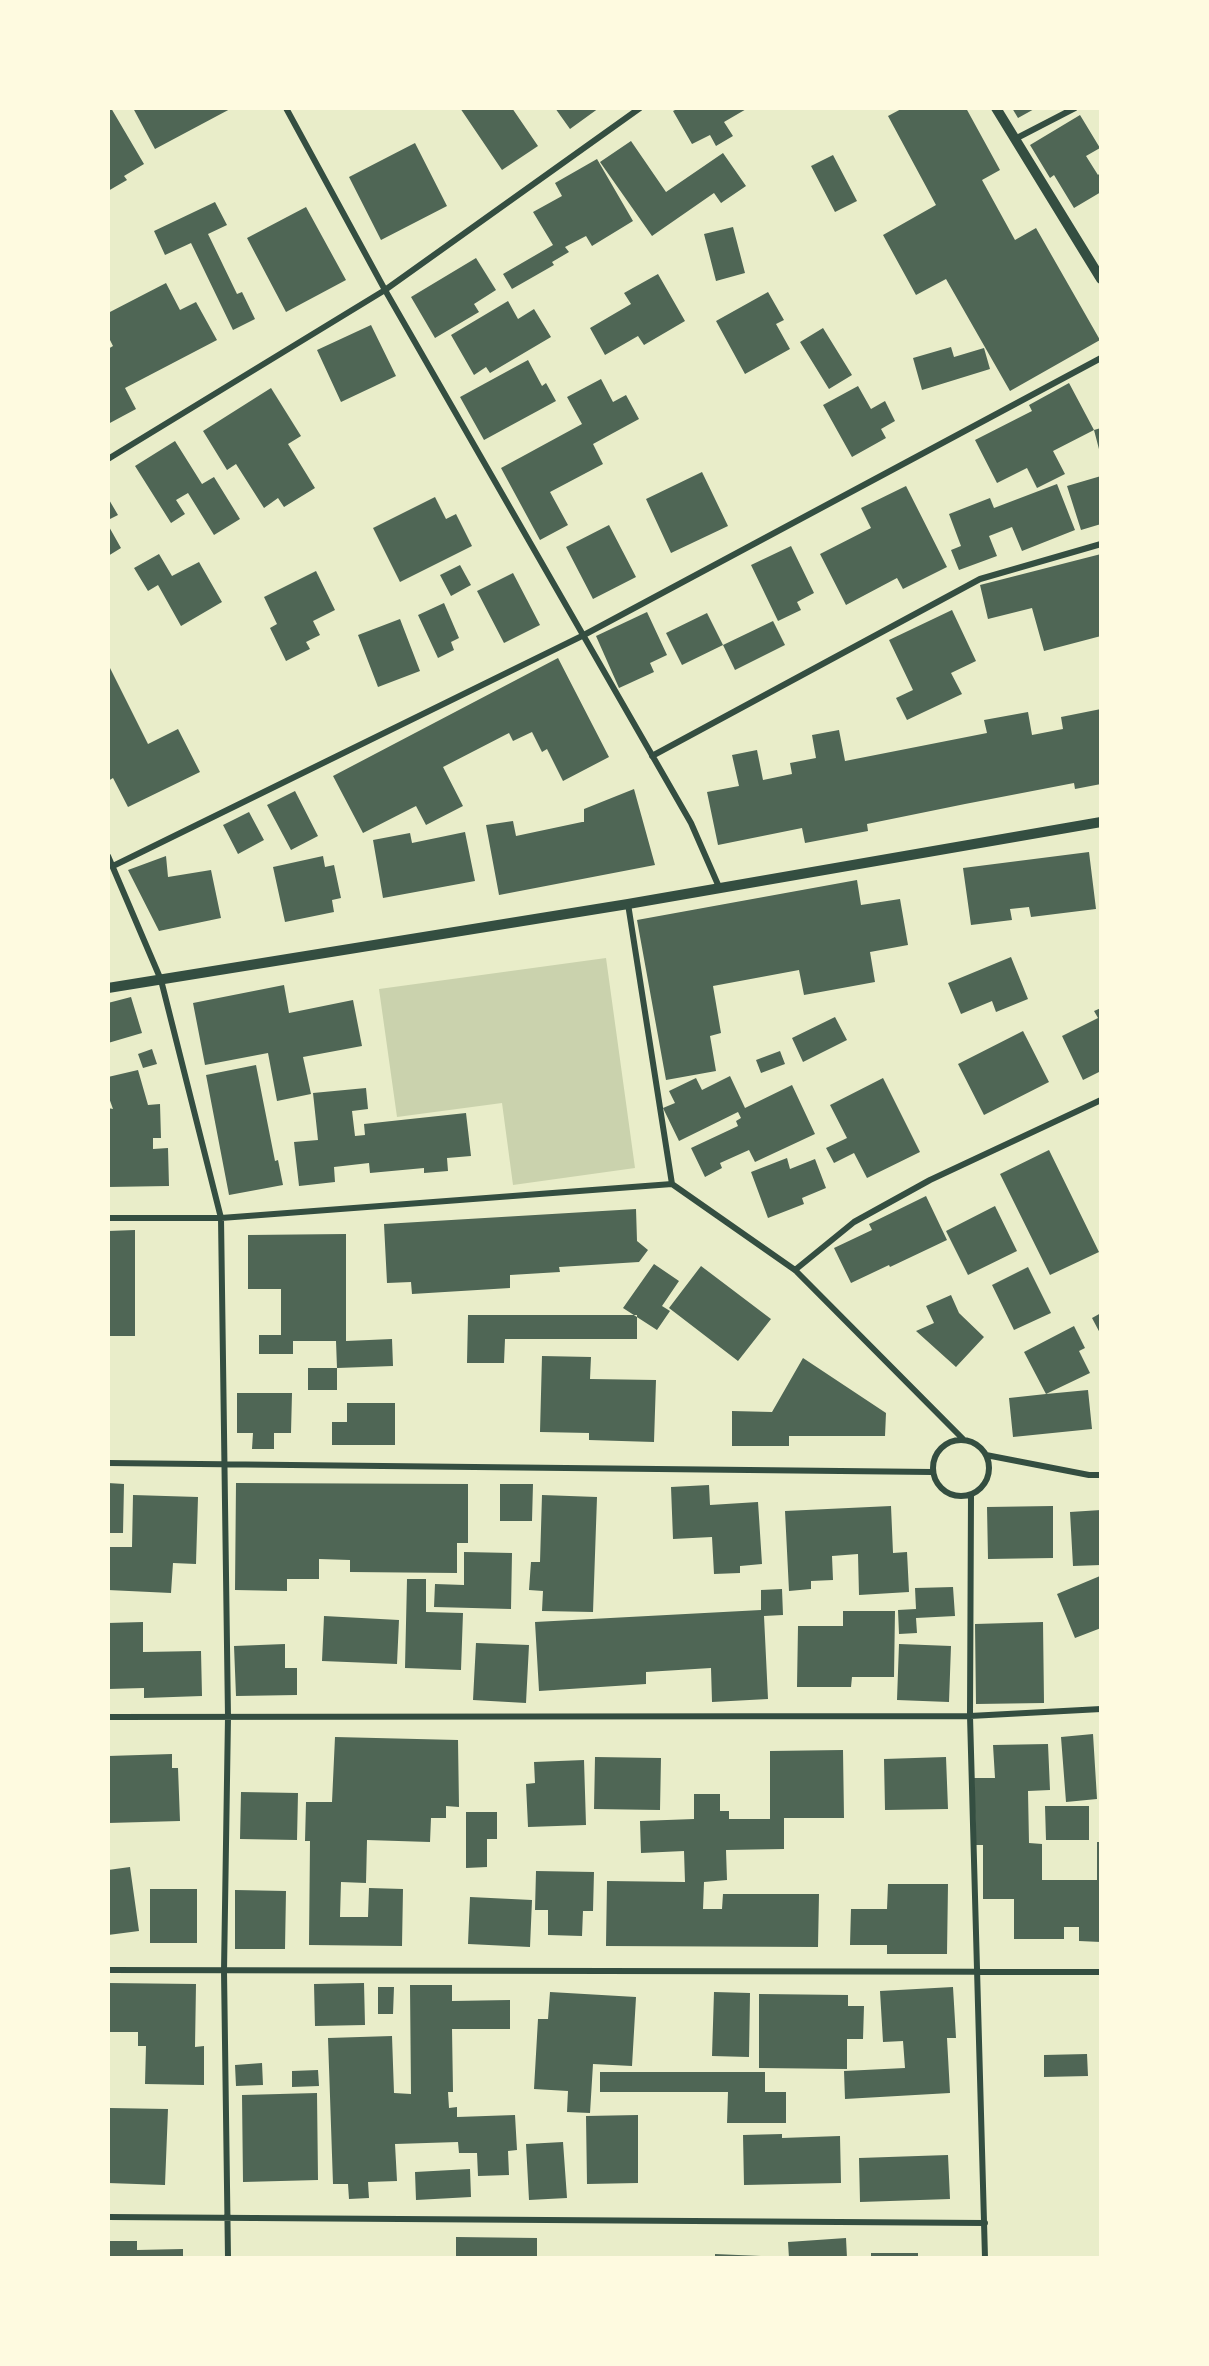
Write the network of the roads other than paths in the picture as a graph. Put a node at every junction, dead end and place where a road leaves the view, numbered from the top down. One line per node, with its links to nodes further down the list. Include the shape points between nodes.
1 (286, 108): 7 (street)
2 (640, 108): 7 (street)
3 (996, 108): 5 (street)
4 (1075, 108): 5 (street)
5 (1014, 139): 6 (street)
6 (1101, 279)
7 (385, 290): 9 (street); 11 (street)
8 (1101, 358): 11 (street)
9 (108, 459)
10 (1101, 544): 12 (street, via 980,579)
11 (582, 636): 12 (street); 15 (street)
12 (652, 756): 16 (street, via 691,823)
13 (1101, 822): 16 (street)
14 (108, 856): 15 (street)
15 (113, 866): 18 (street)
16 (719, 887): 17 (street)
17 (628, 904): 18 (street); 21 (street)
18 (160, 980): 19 (street); 23 (street)
19 (108, 988)
20 (1101, 1100): 24 (street, via 930,1180 863,1217)
21 (672, 1184): 23 (street); 24 (street)
22 (108, 1218): 23 (street)
23 (221, 1218): 28 (street)
24 (795, 1270): 25 (street)
25 (964, 1440): 26 (street, via 979,1446); 29 (street, via 941,1448 935,1454)
26 (986, 1455): 30 (street, via 1089,1476); 31 (street, via 989,1473 979,1490)
27 (108, 1462): 28 (street)
28 (224, 1463): 29 (street); 35 (street)
29 (932, 1472): 31 (street, via 937,1485 946,1493 958,1497)
30 (1101, 1475)
31 (971, 1495): 33 (street)
32 (1101, 1709): 33 (street)
33 (970, 1716): 35 (street); 39 (street)
34 (108, 1717): 35 (street)
35 (228, 1717): 37 (street)
36 (108, 1971): 37 (street)
37 (224, 1971): 39 (street); 41 (street)
38 (1101, 1972): 39 (street)
39 (975, 1973): 42 (street)
40 (108, 2217): 41 (street)
41 (227, 2217): 42 (street); 43 (street)
42 (985, 2223): 44 (street)
43 (228, 2258)
44 (985, 2258)

